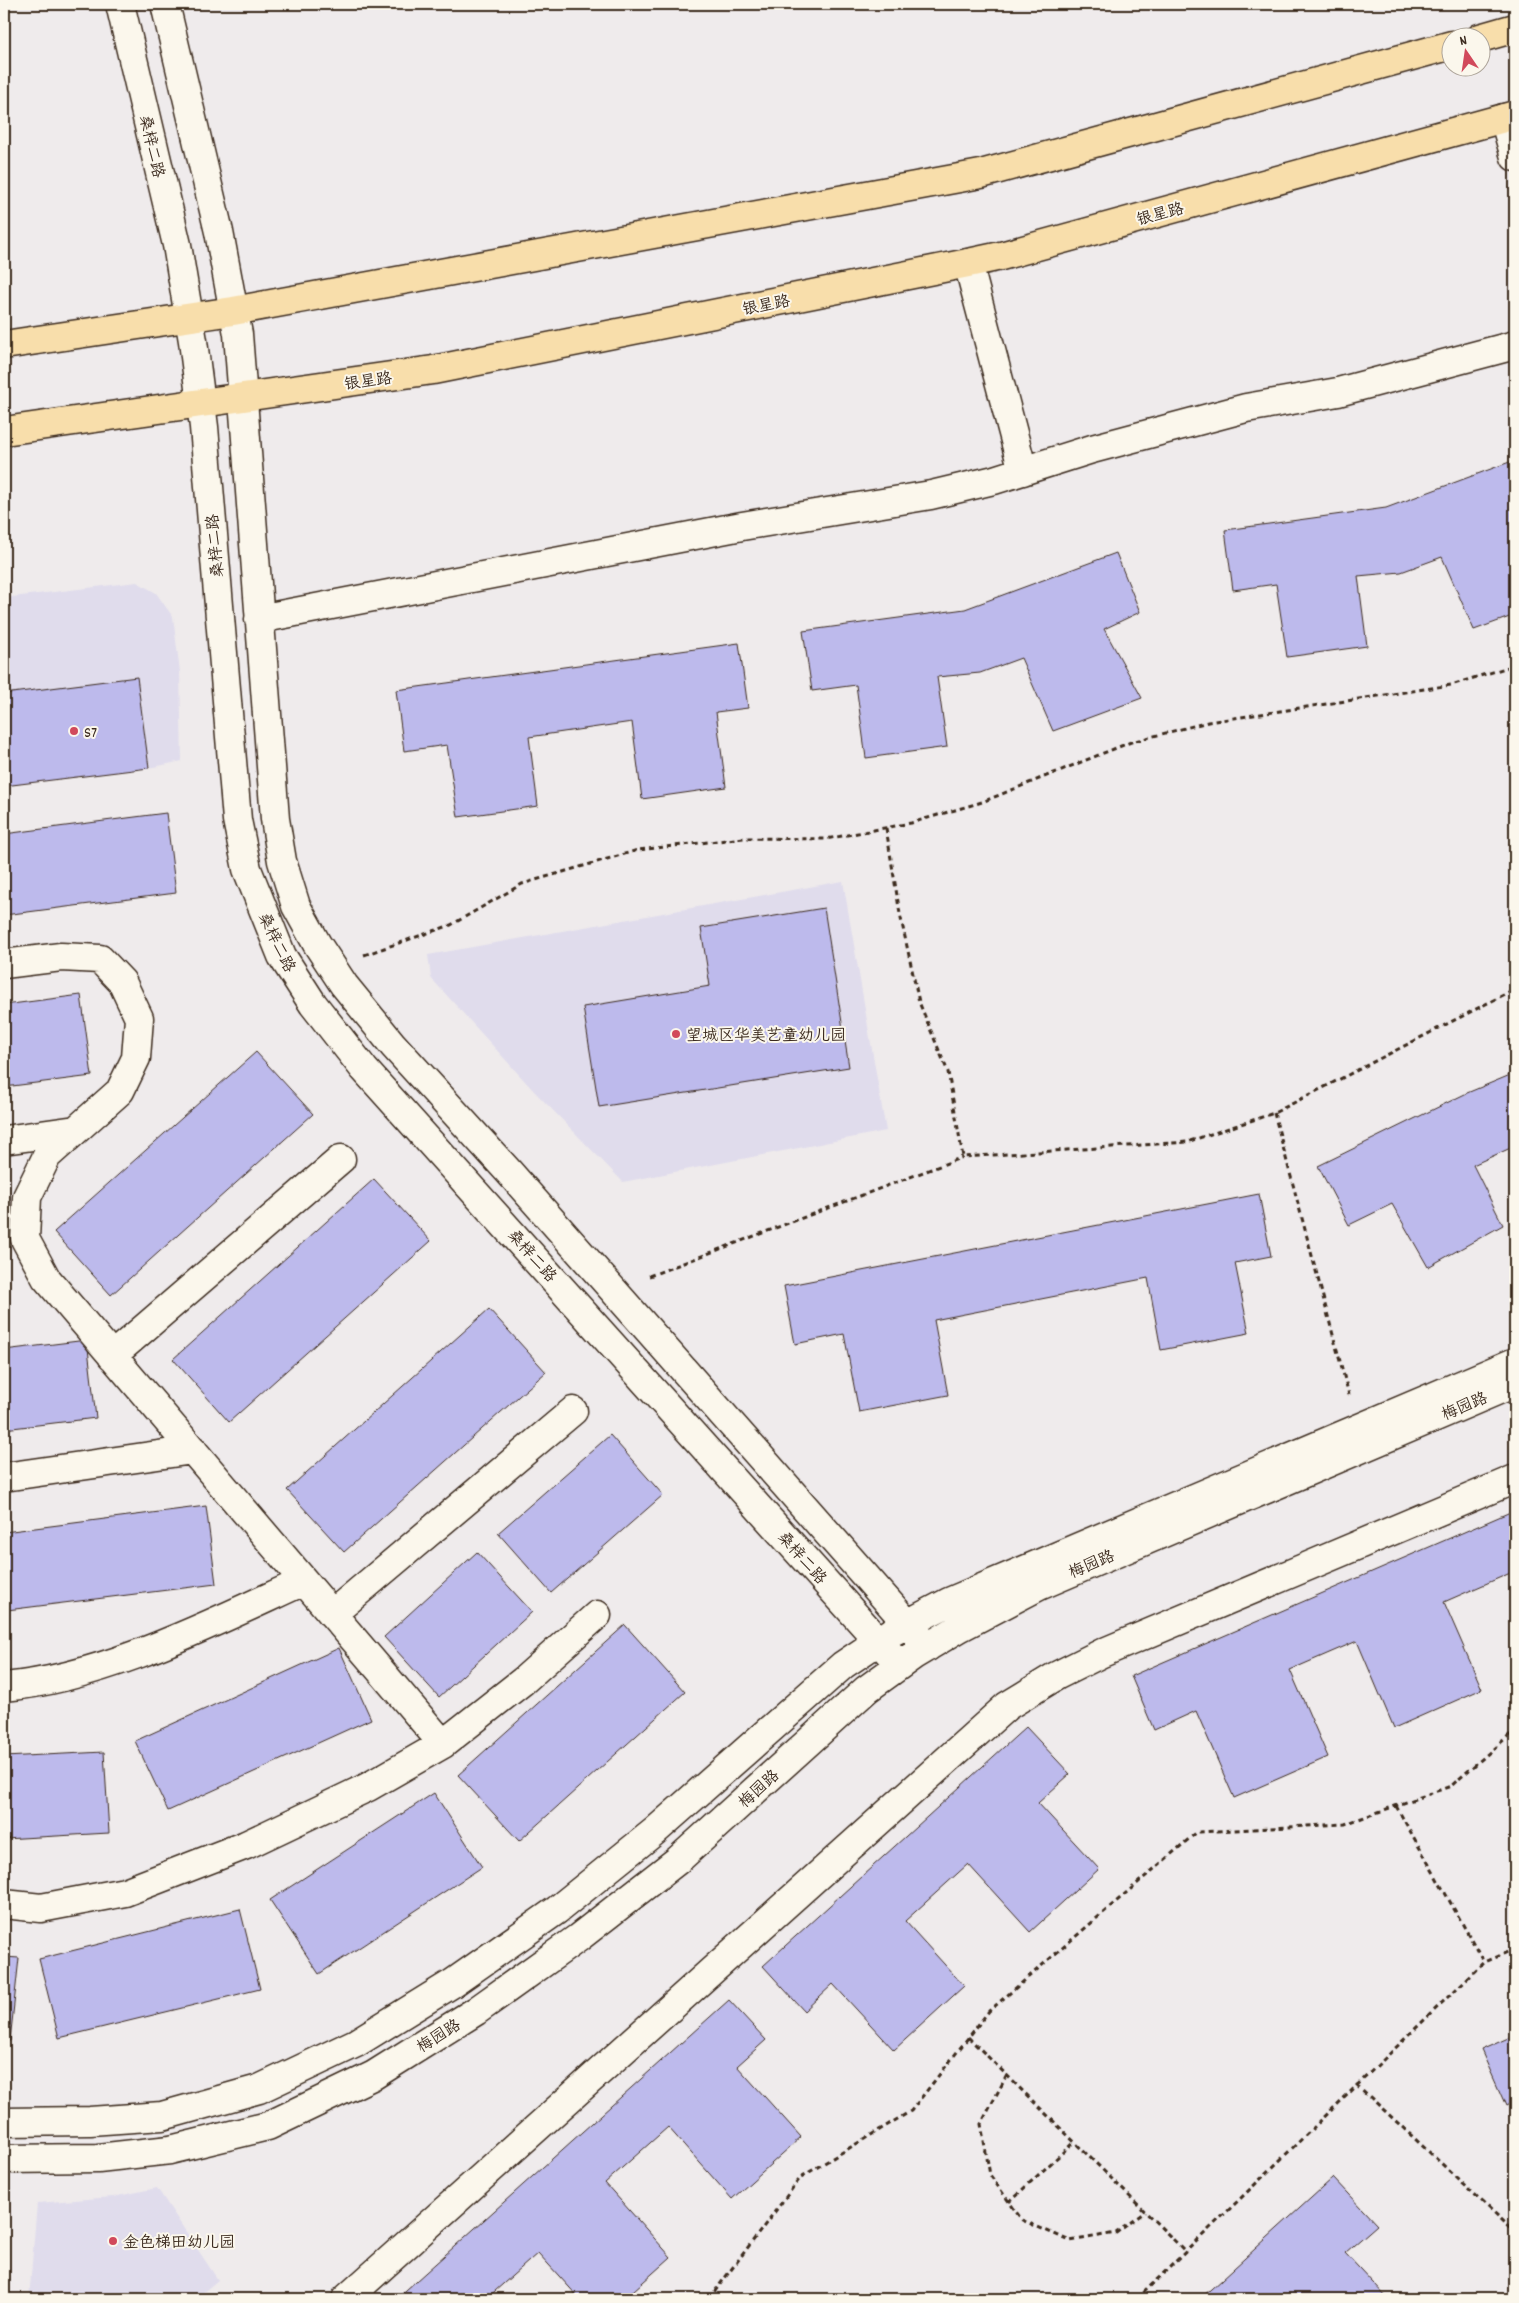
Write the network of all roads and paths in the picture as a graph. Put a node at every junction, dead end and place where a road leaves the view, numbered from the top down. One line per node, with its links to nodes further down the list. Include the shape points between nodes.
1 (120, 4): 10 (street, 桑梓二路, via 177,245)
2 (165, 4): 9 (street, 桑梓二路, via 219,232)
3 (1515, 28): 4 (main road)
4 (1492, 35)
5 (1442, 48): 9 (main road, via 981,174)
6 (1510, 117): 7 (street); 8 (main road, 银星路)
7 (1515, 158)
8 (968, 263): 13 (main road, 银星路, via 433,370); 16 (street)
9 (233, 311): 10 (main road); 13 (street, 桑梓二路)
10 (189, 318): 11 (main road); 14 (street, 桑梓二路)
11 (4, 345)
12 (1515, 345): 16 (street, via 1338,392 1246,408)
13 (244, 397): 14 (main road, 银星路); 17 (street, 桑梓二路)
14 (201, 403): 15 (main road, 银星路); 41 (street, 桑梓二路, via 237,820 247,869 282,956 313,1004 364,1069)
15 (4, 431)
16 (1023, 471): 17 (street, via 931,496 733,528)
17 (259, 619): 21 (street, 桑梓二路, via 275,819 282,861 296,906)
18 (1515, 665): 19 (path, via 1451,685 1208,722 1131,742 982,802)
19 (886, 828): 21 (path, via 826,839 744,838 638,850 522,884 451,925); 26 (path, via 919,1002 948,1072)
20 (4, 964): 24 (street, via 61,956 100,959 122,982 139,1018 136,1058 120,1091)
21 (332, 966): 28 (street, 桑梓二路, via 393,1046)
22 (1515, 989): 23 (path)
23 (1274, 1113): 26 (path, via 1188,1142); 33 (path)
24 (76, 1130): 25 (street); 29 (street, via 47,1156 27,1197 25,1239 46,1278)
25 (4, 1140)
26 (963, 1157): 28 (path)
27 (341, 1159): 29 (street)
28 (614, 1290): 40 (street, 桑梓二路)
29 (112, 1356): 34 (street)
30 (1515, 1362): 33 (street, 梅园路)
31 (1515, 1383): 42 (street, 梅园路, via 1039,1586)
32 (573, 1411): 38 (street)
33 (1358, 1428): 40 (street, 梅园路, via 949,1602)
34 (193, 1450): 35 (street); 37 (street)
35 (4, 1477)
36 (1515, 1479): 61 (street, via 1102,1653 1007,1706)
37 (304, 1581): 38 (street); 44 (street, via 200,1629 112,1663 27,1685)
38 (332, 1614): 46 (street)
39 (597, 1615): 46 (street, via 523,1681)
40 (908, 1623): 41 (street, 梅园路); 42 (street, 桑梓二路)
41 (878, 1641): 43 (street, 桑梓二路); 54 (street, 梅园路, via 843,1665 655,1831 557,1910 453,1983 356,2043 259,2089 162,2116)
42 (928, 1647): 43 (street, 梅园路)
43 (900, 1665): 56 (street, 梅园路, via 867,1689 678,1860 578,1938 476,2011 374,2075 268,2126 170,2150 98,2158)
44 (4, 1687)
45 (1515, 1730): 47 (path, via 1450,1786)
46 (443, 1744): 48 (street, via 368,1787 246,1845 125,1892 41,1908)
47 (1396, 1806): 50 (path); 51 (path, via 1345,1824 1197,1832 988,2011)
48 (4, 1904)
49 (1515, 1949): 50 (path)
50 (1484, 1962): 53 (path)
51 (968, 2037): 52 (path); 62 (path, via 911,2112 800,2177)
52 (1007, 2075): 55 (path); 57 (path, via 981,2124 990,2175)
53 (1356, 2084): 59 (path); 60 (path)
54 (4, 2122)
55 (1074, 2142): 57 (path); 58 (path)
56 (4, 2159)
57 (1009, 2202): 58 (path, via 1022,2220 1070,2241 1116,2233)
58 (1145, 2212): 60 (path)
59 (1515, 2232)
60 (1186, 2252): 63 (path)
61 (346, 2299)
62 (709, 2299)
63 (1137, 2299)

